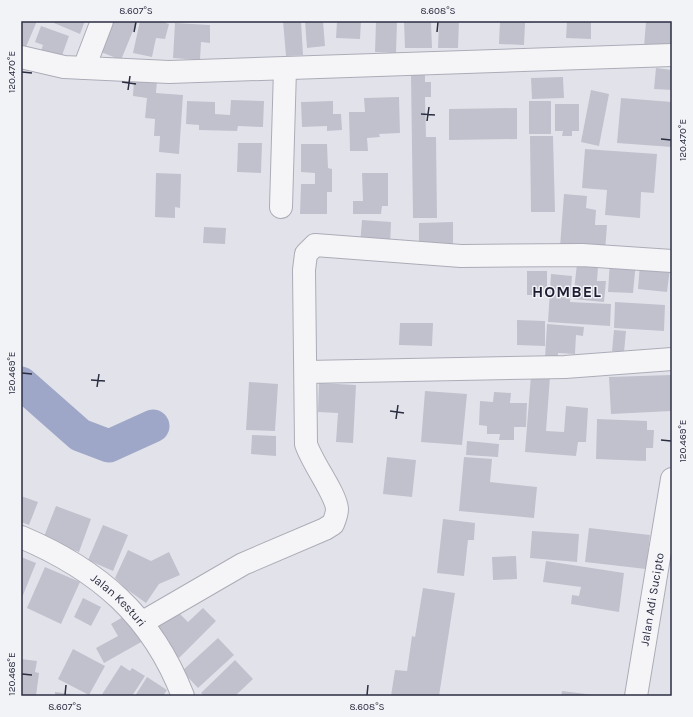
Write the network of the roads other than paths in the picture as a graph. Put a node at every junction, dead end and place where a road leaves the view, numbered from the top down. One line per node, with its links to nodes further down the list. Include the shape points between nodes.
1 (102, 21): 4 (street)
2 (672, 55): 5 (street)
3 (21, 57): 4 (street, via 64,67)
4 (84, 68): 5 (street, via 169,72)
5 (285, 68): 6 (street)
6 (281, 207)
7 (672, 261): 9 (street, via 582,255 461,256 315,245 304,258)
8 (672, 359): 9 (street, via 565,367)
9 (306, 372): 12 (street, via 306,444 310,457 334,499 337,508 333,524 243,564)
10 (672, 479): 14 (street, Jalan Adi Sucipto)
11 (21, 537): 12 (street, Jalan Kesturi, via 49,548 92,575 125,602)
12 (143, 622): 13 (street, Jalan Kesturi, via 177,680)
13 (183, 696)
14 (636, 696)

